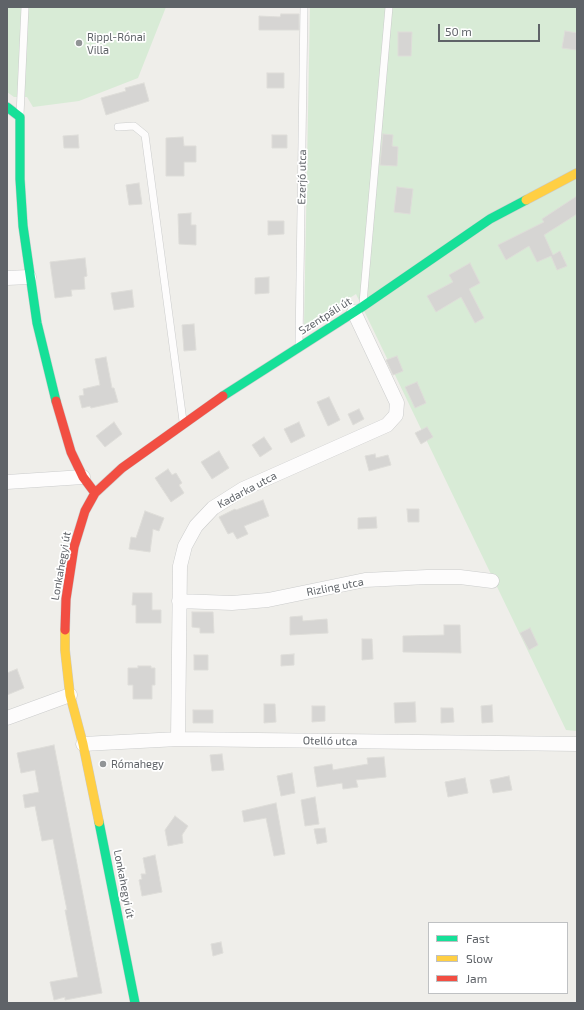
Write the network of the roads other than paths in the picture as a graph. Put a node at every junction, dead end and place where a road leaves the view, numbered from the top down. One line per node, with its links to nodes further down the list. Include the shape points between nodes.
1 (25, 7): 5 (lane)
2 (304, 7): 11 (lane, Ezerjó utca)
3 (390, 7): 10 (lane)
4 (7, 107): 5 (street)
5 (20, 117): 8 (street, via 22,218)
6 (118, 128): 12 (lane, via 134,126 145,135)
7 (577, 173): 10 (street, Szentpáli út, via 490,219)
8 (29, 277): 9 (street); 13 (street, via 54,396 71,452)
9 (7, 278)
10 (358, 310): 11 (street, Szentpáli út); 17 (street, Kadarka utca, via 397,403 396,415 387,425 250,486 213,508 196,526 185,546 180,566)
11 (299, 346): 12 (street, Szentpáli út)
12 (183, 423): 15 (street, Szentpáli út, via 122,468)
13 (83, 477): 14 (street); 15 (street)
14 (7, 482)
15 (95, 493): 18 (street, Lonkahegyi út, via 85,511 74,547 66,599 66,650)
16 (492, 581): 17 (street, Rizling utca, via 440,577 365,580 268,600)
17 (179, 601): 20 (street, Kadarka utca)
18 (70, 695): 19 (street); 21 (street, Lonkahegyi út)
19 (7, 718)
20 (178, 740): 21 (street, Otelló utca); 22 (street, Otelló utca)
21 (84, 744): 23 (street, Lonkahegyi út)
22 (577, 744)
23 (135, 1003)

